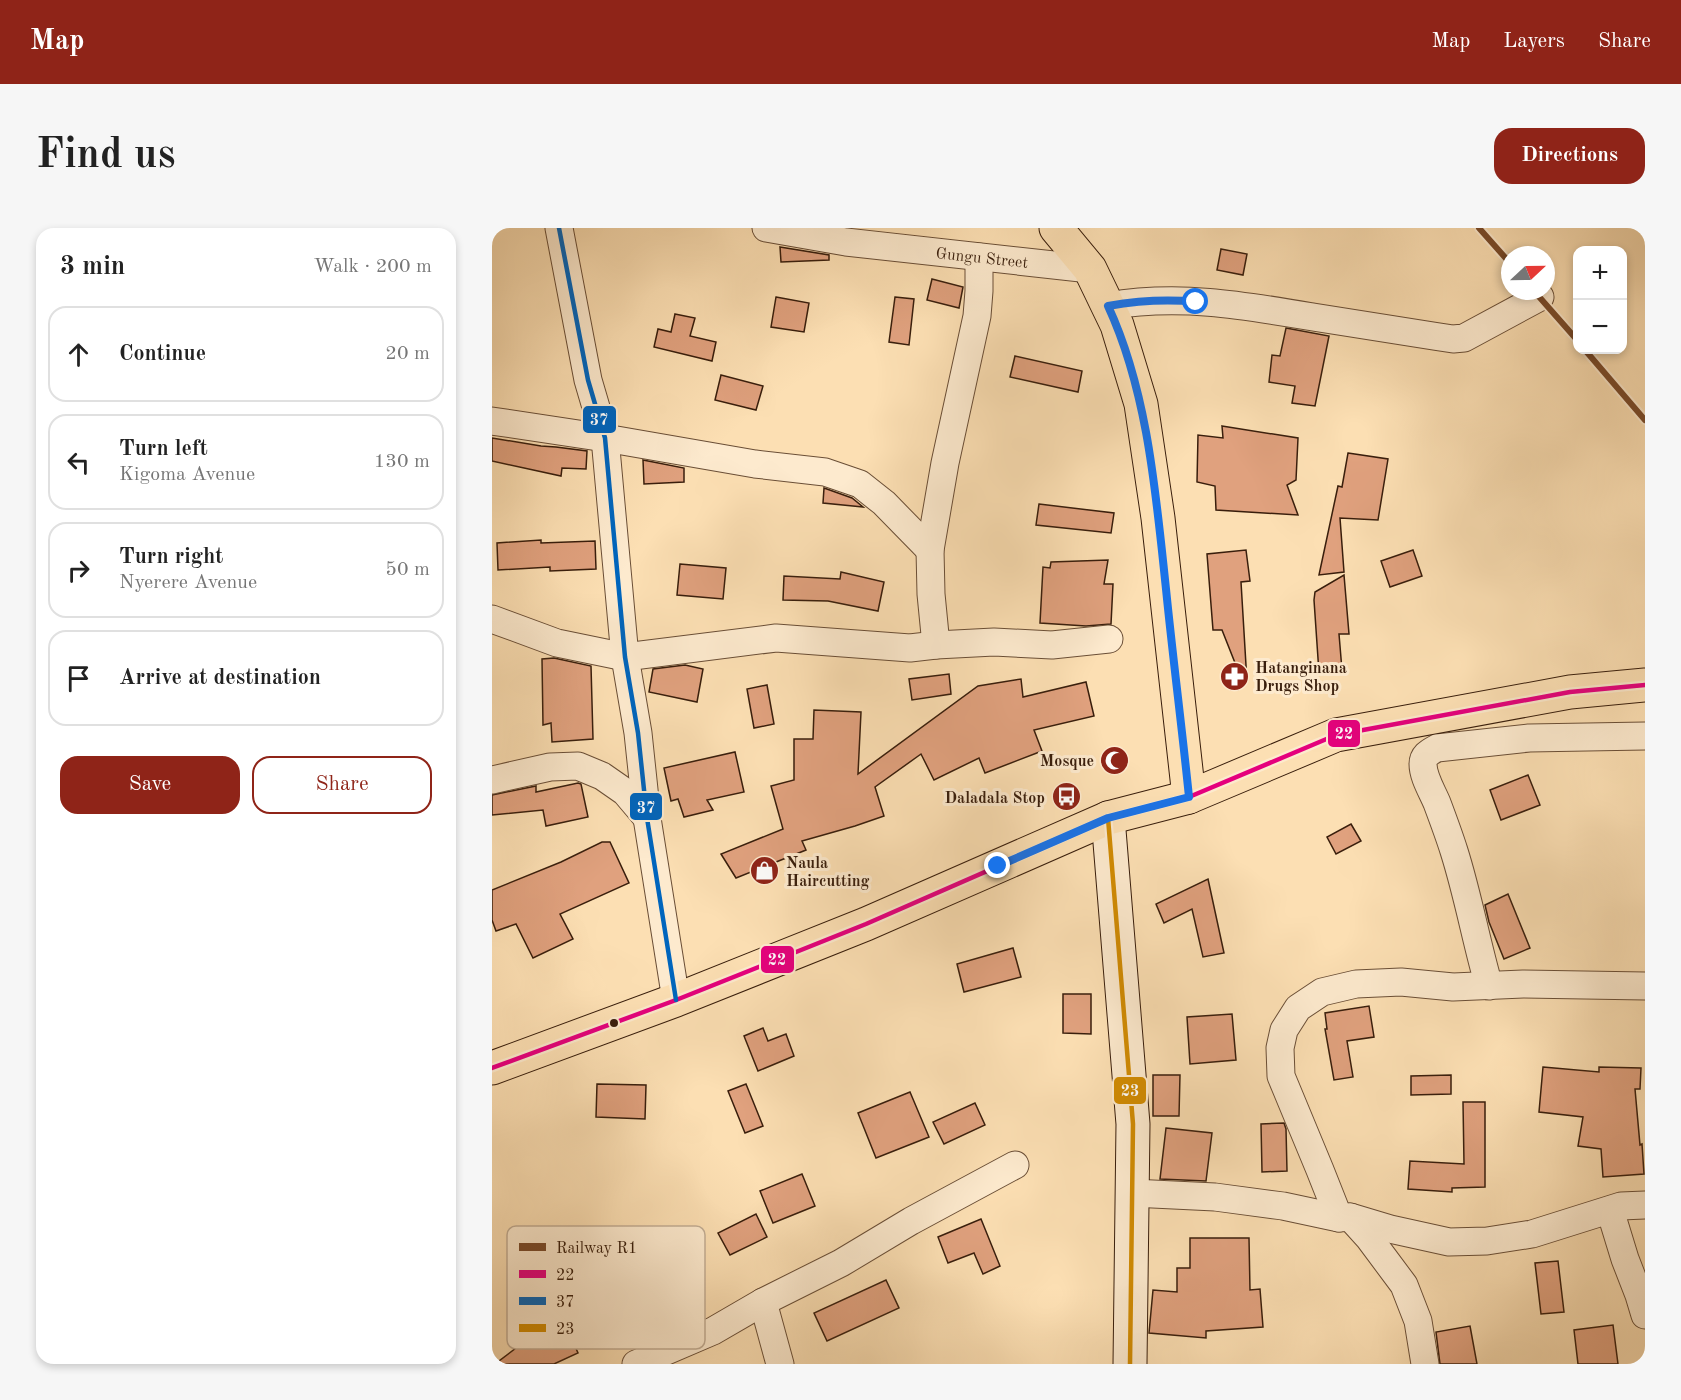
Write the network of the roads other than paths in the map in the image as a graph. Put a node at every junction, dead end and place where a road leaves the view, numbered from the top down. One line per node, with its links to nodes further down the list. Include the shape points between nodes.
1 (559, 228): 9 (street, via 588,380)
2 (766, 228): 4 (street, Gungu Street, via 846,242)
3 (1056, 228): 5 (main road)
4 (979, 257): 5 (street, Gungu Street); 10 (street, via 977,316)
5 (1090, 269): 7 (main road)
6 (1534, 300): 7 (street, via 1464,338 1453,339 1243,305 1173,300)
7 (1108, 306): 18 (main road, via 1141,404 1158,518)
8 (492, 421): 9 (street)
9 (605, 438): 10 (street, via 825,472 860,484); 14 (street)
10 (930, 550): 13 (street)
11 (492, 619): 14 (street, via 557,644)
12 (1109, 639): 13 (street, via 1052,645)
13 (936, 645): 14 (street, via 910,648 776,638)
14 (625, 657): 19 (street)
15 (1645, 686): 18 (main road, via 1570,692 1336,735)
16 (1645, 735): 21 (street, via 1529,738 1437,748 1424,759 1428,782 1466,890)
17 (492, 780): 19 (street, via 550,767 578,766 625,792)
18 (1189, 797): 20 (main road)
19 (647, 818): 23 (street)
20 (1108, 818): 23 (main road, via 866,924); 26 (main road, via 1133,1124)
21 (1489, 986): 22 (street); 29 (street, via 1356,984 1322,992 1298,1008 1284,1030 1281,1076)
22 (1645, 986)
23 (676, 1000): 24 (main road)
24 (492, 1068)
25 (1015, 1165): 30 (street)
26 (1132, 1193): 29 (street, via 1215,1197); 36 (main road)
27 (1645, 1205): 28 (street)
28 (1610, 1210): 29 (street, via 1532,1233 1487,1241 1449,1242); 31 (street)
29 (1344, 1217): 37 (street, via 1369,1238 1404,1285 1418,1321)
30 (763, 1302): 32 (street); 35 (street)
31 (1645, 1315)
32 (705, 1334)
33 (670, 1349): 34 (street)
34 (636, 1364)
35 (780, 1364)
36 (1130, 1364)
37 (1425, 1364)

